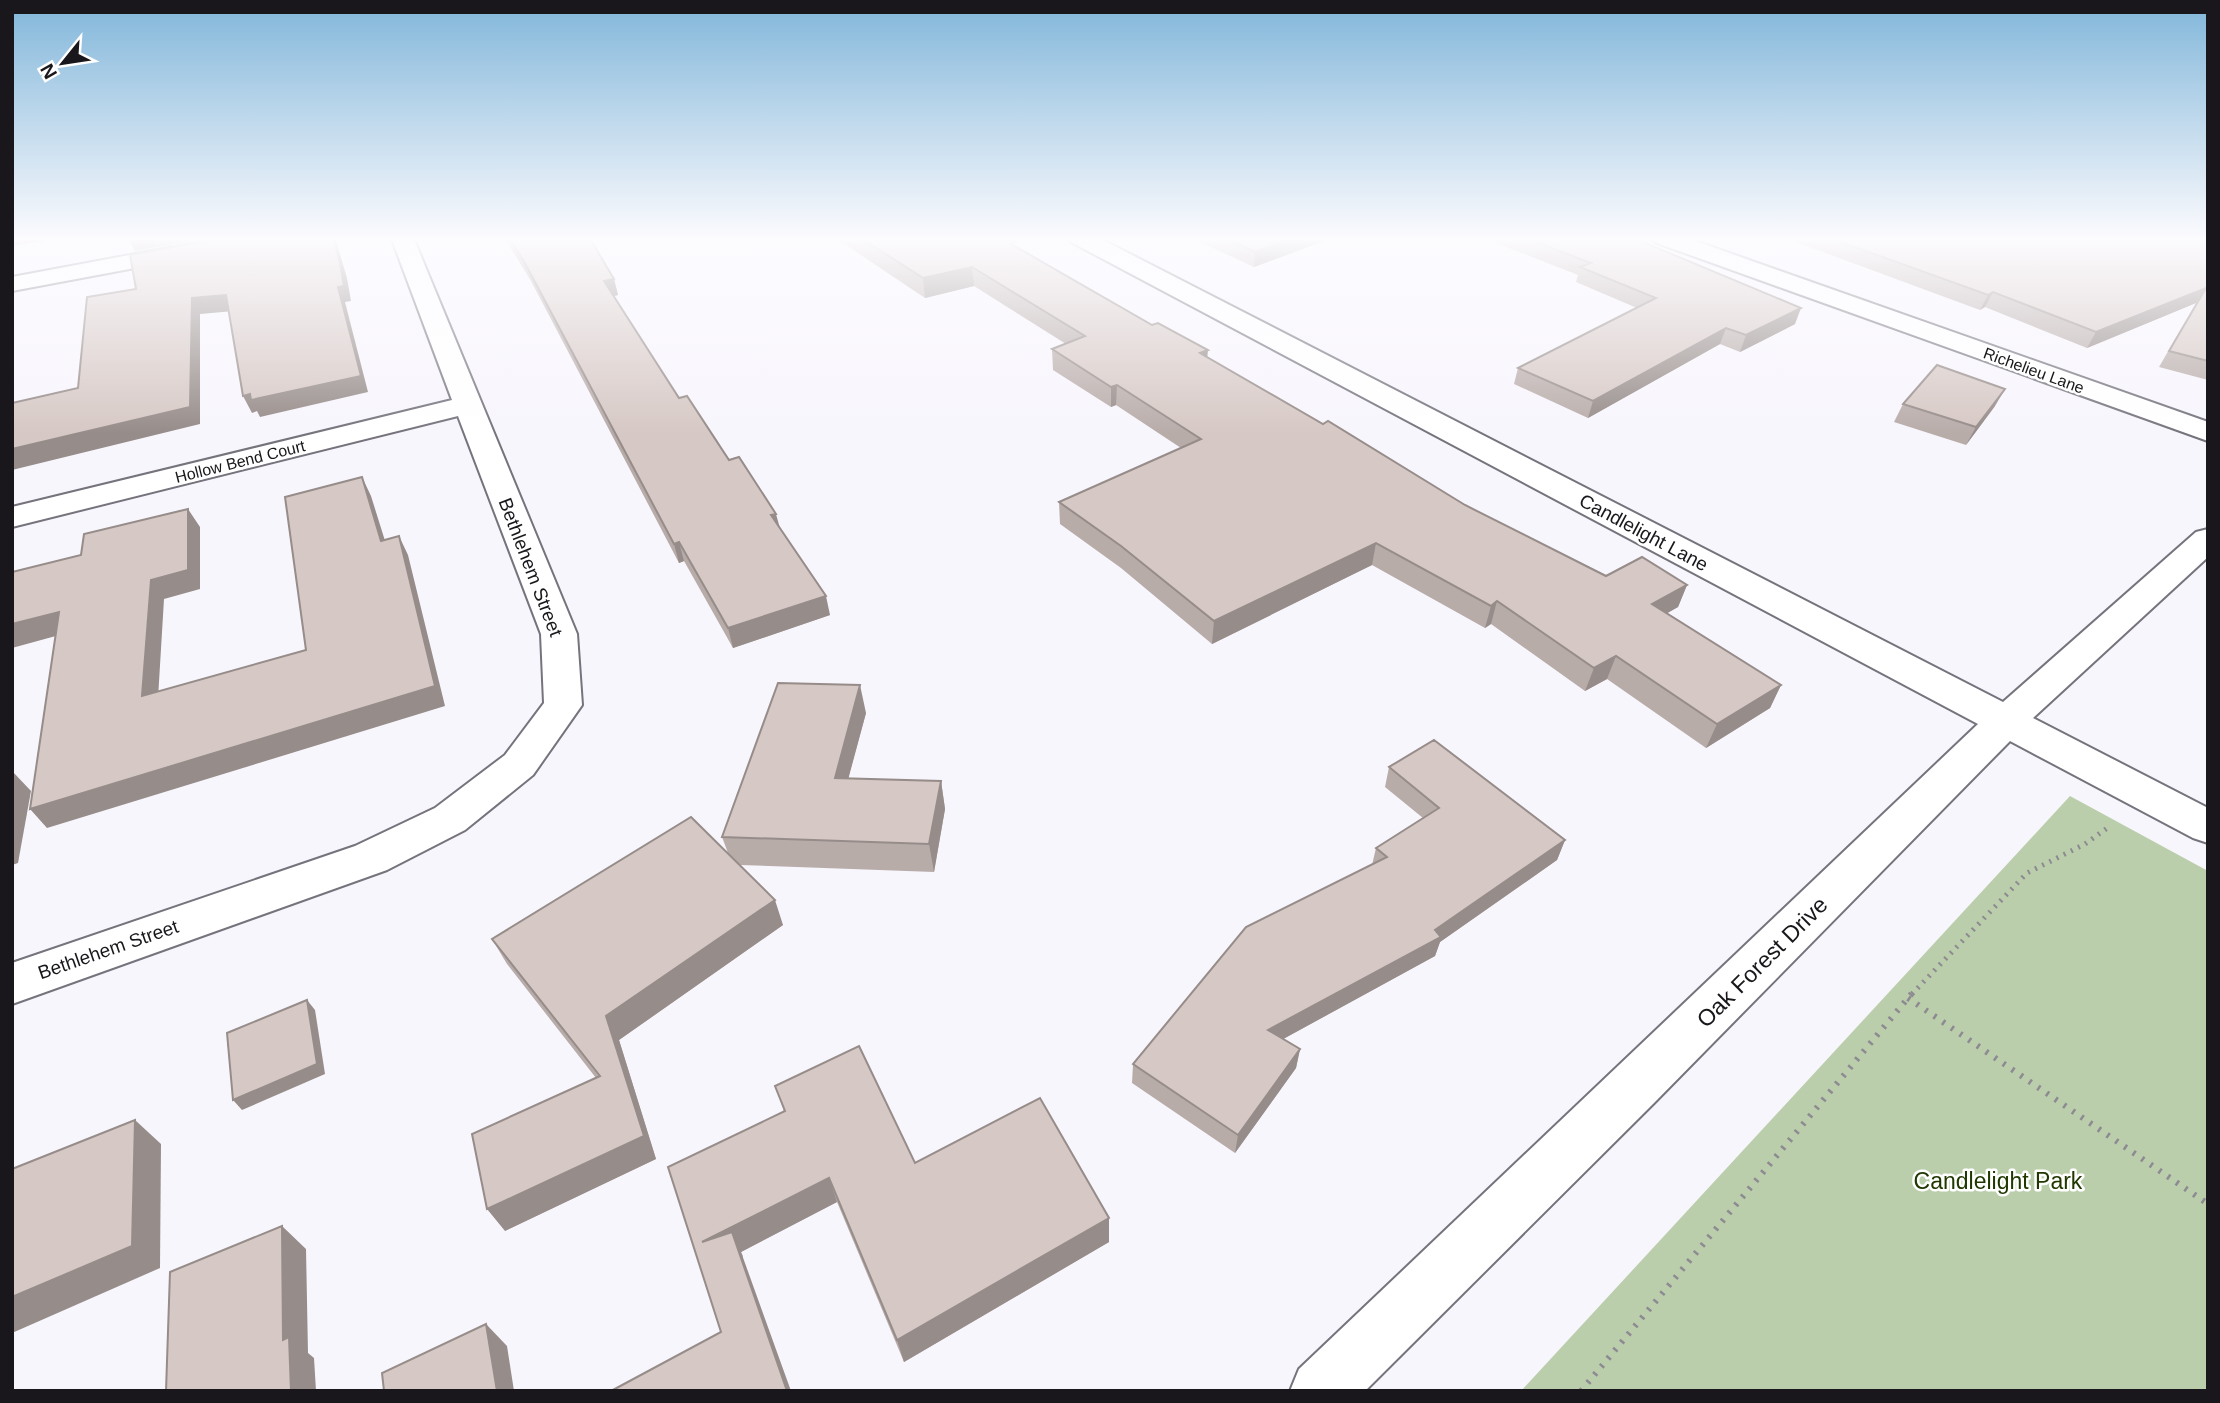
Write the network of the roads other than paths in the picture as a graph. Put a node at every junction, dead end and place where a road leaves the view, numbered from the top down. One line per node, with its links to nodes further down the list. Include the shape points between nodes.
1 (427, 302): 4 (street, Bethlehem Street)
2 (1204, 302): 8 (street, Candlelight Lane)
3 (1845, 302): 5 (street, Richelieu Lane)
4 (467, 405): 6 (street, Hollow Bend Court); 10 (street, Bethlehem Street, via 559,634 563,705 519,765 450,819 371,858)
5 (2208, 432)
6 (12, 517)
7 (2208, 539): 8 (street, Oak Forest Drive)
8 (2006, 721): 9 (street, Candlelight Lane); 11 (street, Oak Forest Drive)
9 (2208, 827)
10 (12, 984)
11 (1321, 1391)

